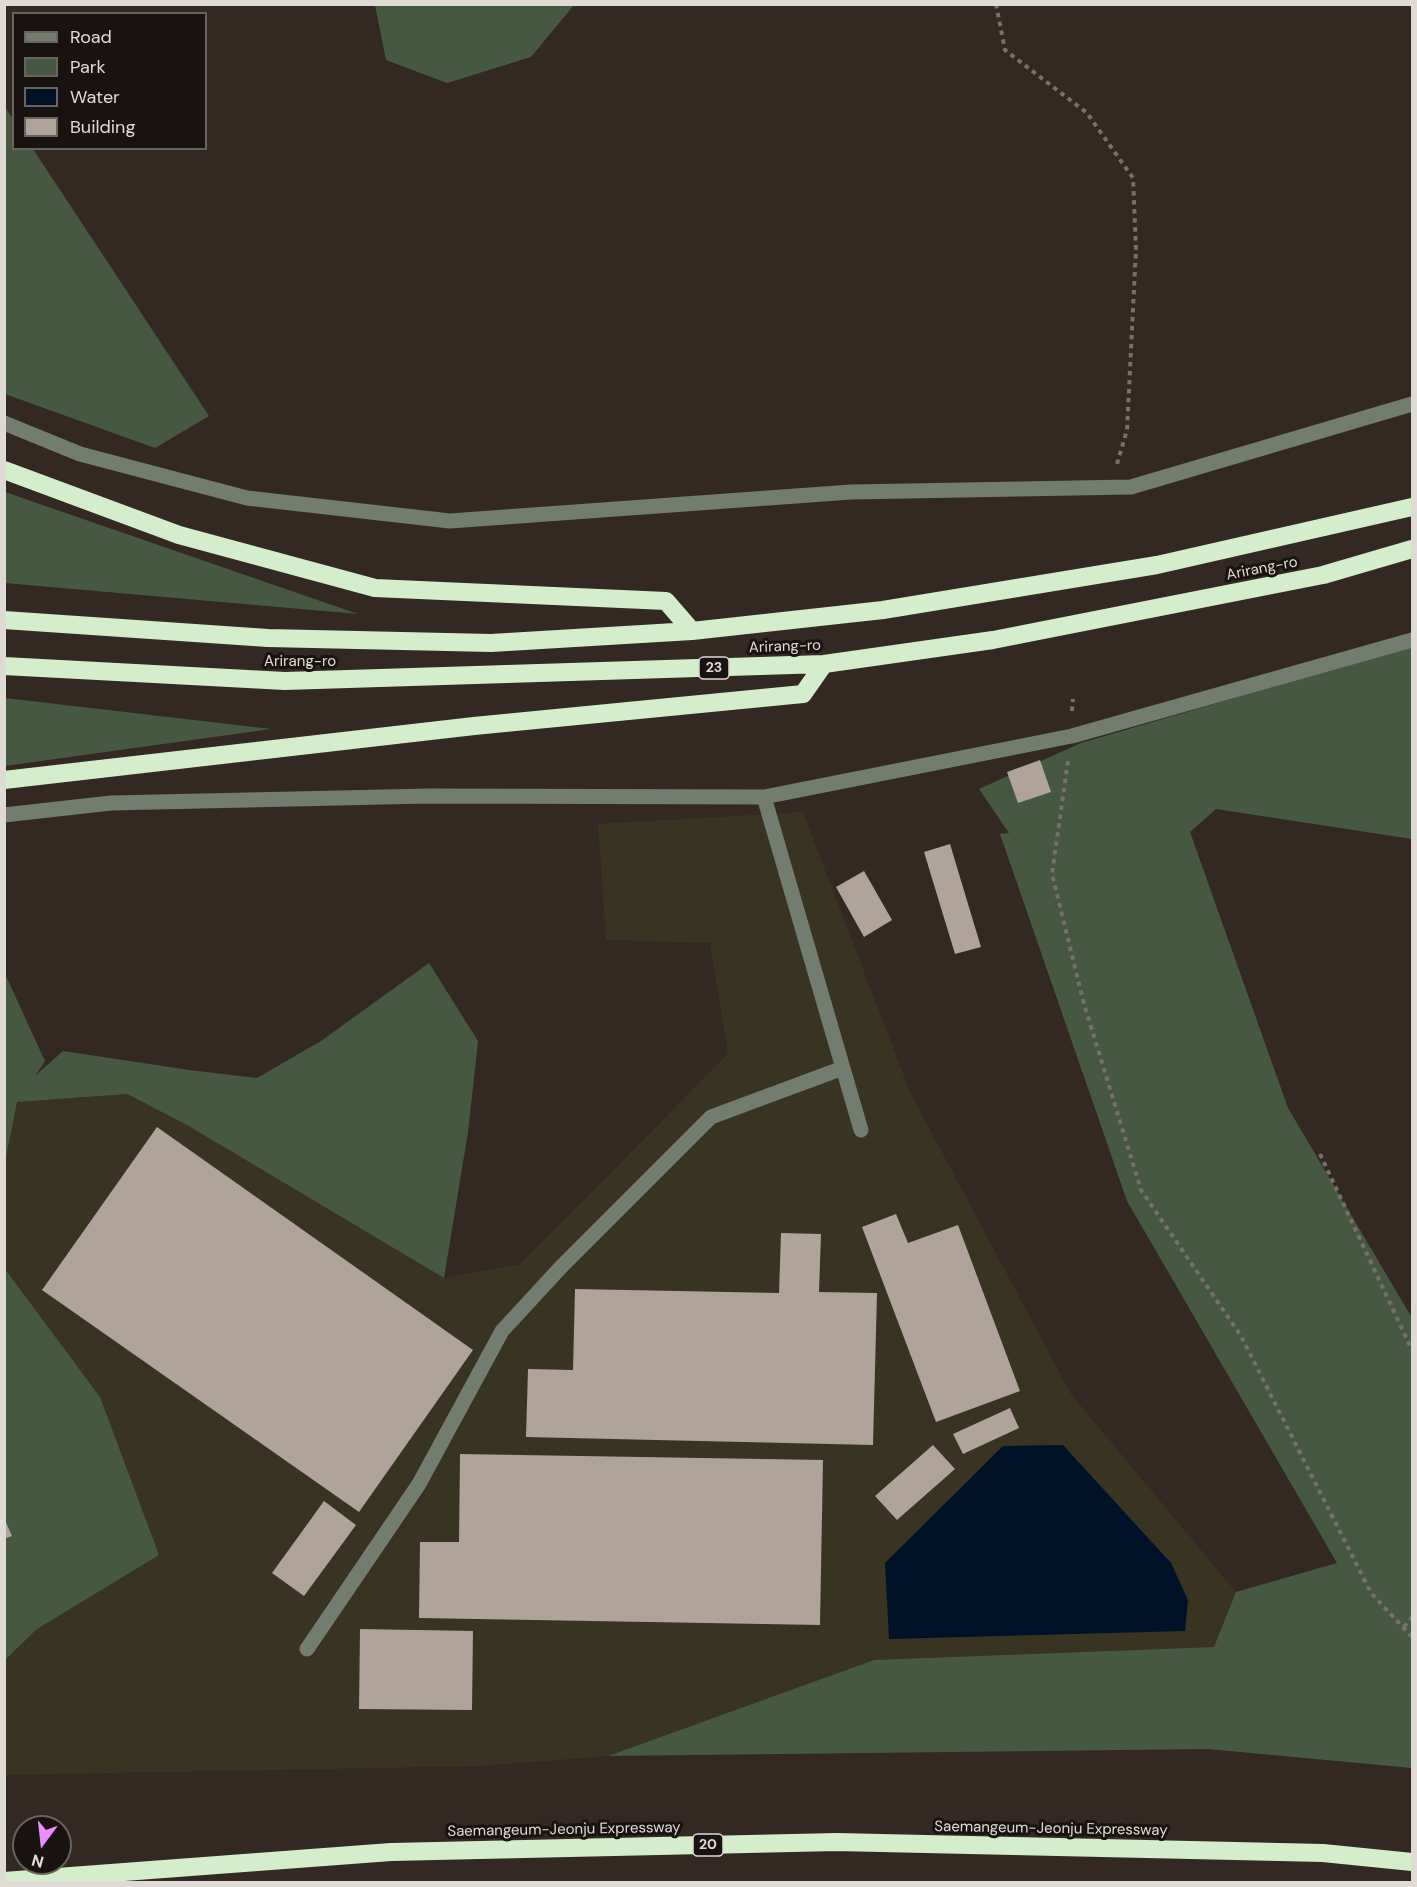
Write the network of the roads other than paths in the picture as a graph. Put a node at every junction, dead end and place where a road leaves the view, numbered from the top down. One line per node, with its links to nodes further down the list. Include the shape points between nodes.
1 (1413, 404): 2 (street, via 1131,488 851,492 450,520 247,498 80,454)
2 (4, 423)
3 (4, 470): 7 (highway, via 179,535 375,588 666,601)
4 (1413, 507): 7 (highway, Arirang-ro, via 1156,565 883,610)
5 (1413, 549): 9 (highway, Arirang-ro / 23, via 1323,575 993,640)
6 (4, 620): 7 (highway, Arirang-ro, via 268,638 490,643)
7 (692, 632)
8 (1413, 640): 12 (street, via 1072,736)
9 (824, 664): 10 (highway, Arirang-ro / 23, via 285,681); 11 (highway, via 803,694 474,726)
10 (4, 666)
11 (4, 780)
12 (764, 797): 13 (street, via 429,796 123,802); 14 (street)
13 (4, 815)
14 (843, 1068): 15 (street); 16 (street, via 711,1117 502,1331 418,1484)
15 (861, 1130)
16 (307, 1649)
17 (1413, 1862): 18 (highway, Saemangeum-Jeonju Expressway / 20, via 1323,1853 837,1842 391,1852)
18 (4, 1881)

